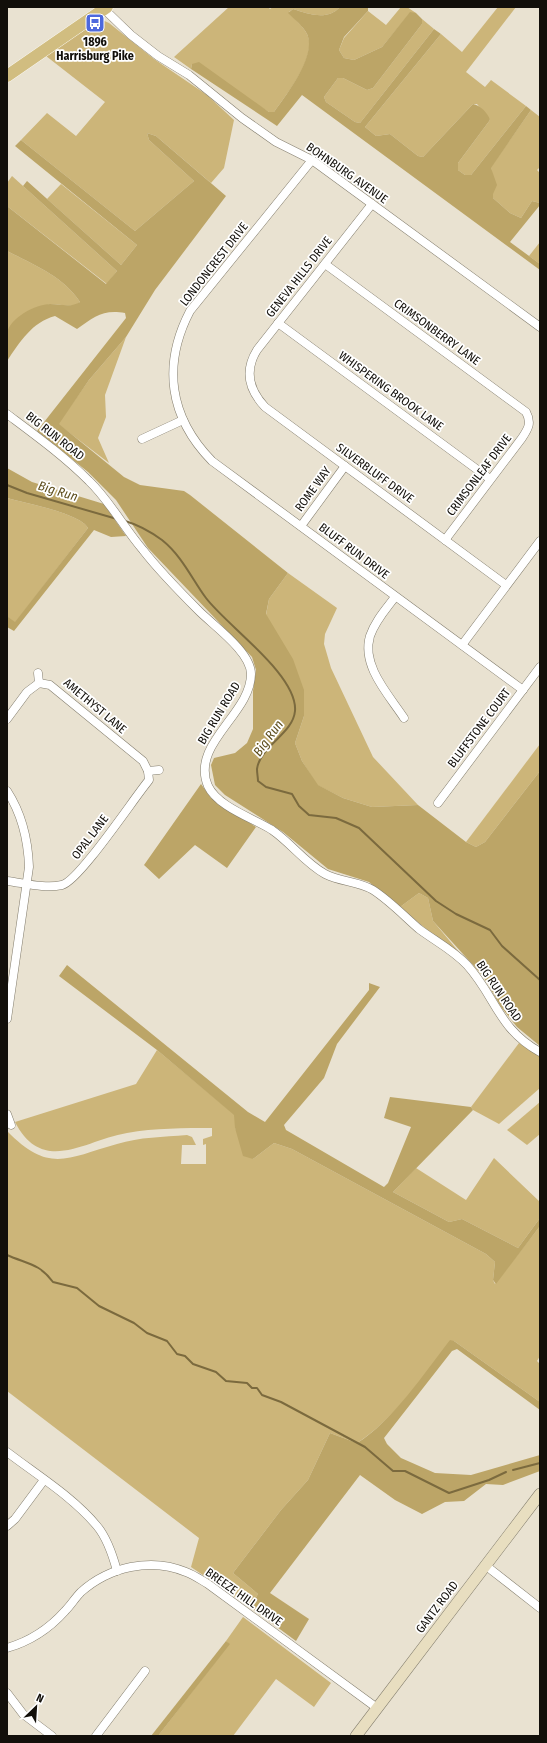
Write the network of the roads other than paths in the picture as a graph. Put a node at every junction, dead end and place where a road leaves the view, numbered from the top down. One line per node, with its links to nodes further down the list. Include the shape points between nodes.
1 (105, 8): 2 (main road); 3 (street, BOHNBURG AVENUE, via 131,35 188,75 242,118 276,142)
2 (7, 76)
3 (312, 160): 4 (street, BOHNBURG AVENUE); 10 (street, LONDONCREST DRIVE, via 190,311 182,326 176,345 172,378 175,398)
4 (372, 204): 5 (street, GENEVA HILLS DRIVE); 7 (street, BOHNBURG AVENUE)
5 (325, 264): 6 (street, GENEVA HILLS DRIVE); 11 (street, CRIMSONBERRY LANE, via 526,412)
6 (278, 323): 8 (street, GENEVA HILLS DRIVE, via 254,354); 14 (street, WHISPERING BROOK LANE)
7 (540, 327)
8 (249, 368): 13 (street, SILVERBLUFF DRIVE, via 251,388 265,408)
9 (7, 414): 35 (street, BIG RUN ROAD, via 78,470 108,502 178,591 232,642 249,663 251,676 248,690 211,748 206,761 207,781 213,794 223,803 281,837 327,875 371,889 426,934 453,952 479,980 511,1031 528,1046)
10 (183, 420): 12 (street); 15 (street, BLUFF RUN DRIVE, via 200,449 212,460)
11 (530, 422): 14 (street, CRIMSONLEAF DRIVE, via 522,438)
12 (142, 439)
13 (345, 466): 15 (street, ROME WAY); 16 (street, SILVERBLUFF DRIVE)
14 (490, 479): 16 (street, CRIMSONLEAF DRIVE)
15 (301, 526): 19 (street, BLUFF RUN DRIVE)
16 (445, 540): 18 (street, SILVERBLUFF DRIVE)
17 (540, 541): 18 (street)
18 (506, 585): 20 (street)
19 (395, 597): 20 (street, BLUFF RUN DRIVE); 25 (street, via 376,623 370,637 368,652 375,675)
20 (462, 645): 24 (street, BLUFF RUN DRIVE)
21 (540, 667): 24 (street, BLUFFSTONE COURT)
22 (38, 673): 23 (street)
23 (39, 683): 26 (street, via 27,692); 28 (street, AMETHYST LANE, via 50,685 143,761)
24 (522, 690): 30 (street, BLUFFSTONE COURT)
25 (404, 718)
26 (7, 719)
27 (159, 770): 28 (street)
28 (148, 771): 32 (street, OPAL LANE, via 149,780 73,878 61,885)
29 (7, 791): 32 (street, via 22,820 28,843)
30 (438, 803)
31 (7, 881): 32 (street, OPAL LANE)
32 (28, 884): 33 (street)
33 (10, 982): 34 (street)
34 (7, 1019)
35 (540, 1052)
36 (7, 1114): 37 (street)
37 (11, 1124)
38 (7, 1452): 39 (street)
39 (44, 1480): 41 (street); 43 (street, via 75,1504 98,1527 113,1556)
40 (540, 1494): 42 (main road, GANTZ ROAD)
41 (7, 1526)
42 (485, 1566): 44 (street); 48 (main road, GANTZ ROAD)
43 (117, 1571): 45 (street, BREEZE HILL DRIVE, via 80,1593 52,1626 37,1636); 48 (street, BREEZE HILL DRIVE, via 150,1565 186,1572 208,1584)
44 (540, 1608)
45 (7, 1648)
46 (145, 1671): 50 (street)
47 (7, 1693): 49 (street, via 23,1714)
48 (377, 1708): 51 (main road, GANTZ ROAD)
49 (52, 1736)
50 (96, 1736)
51 (356, 1736)

